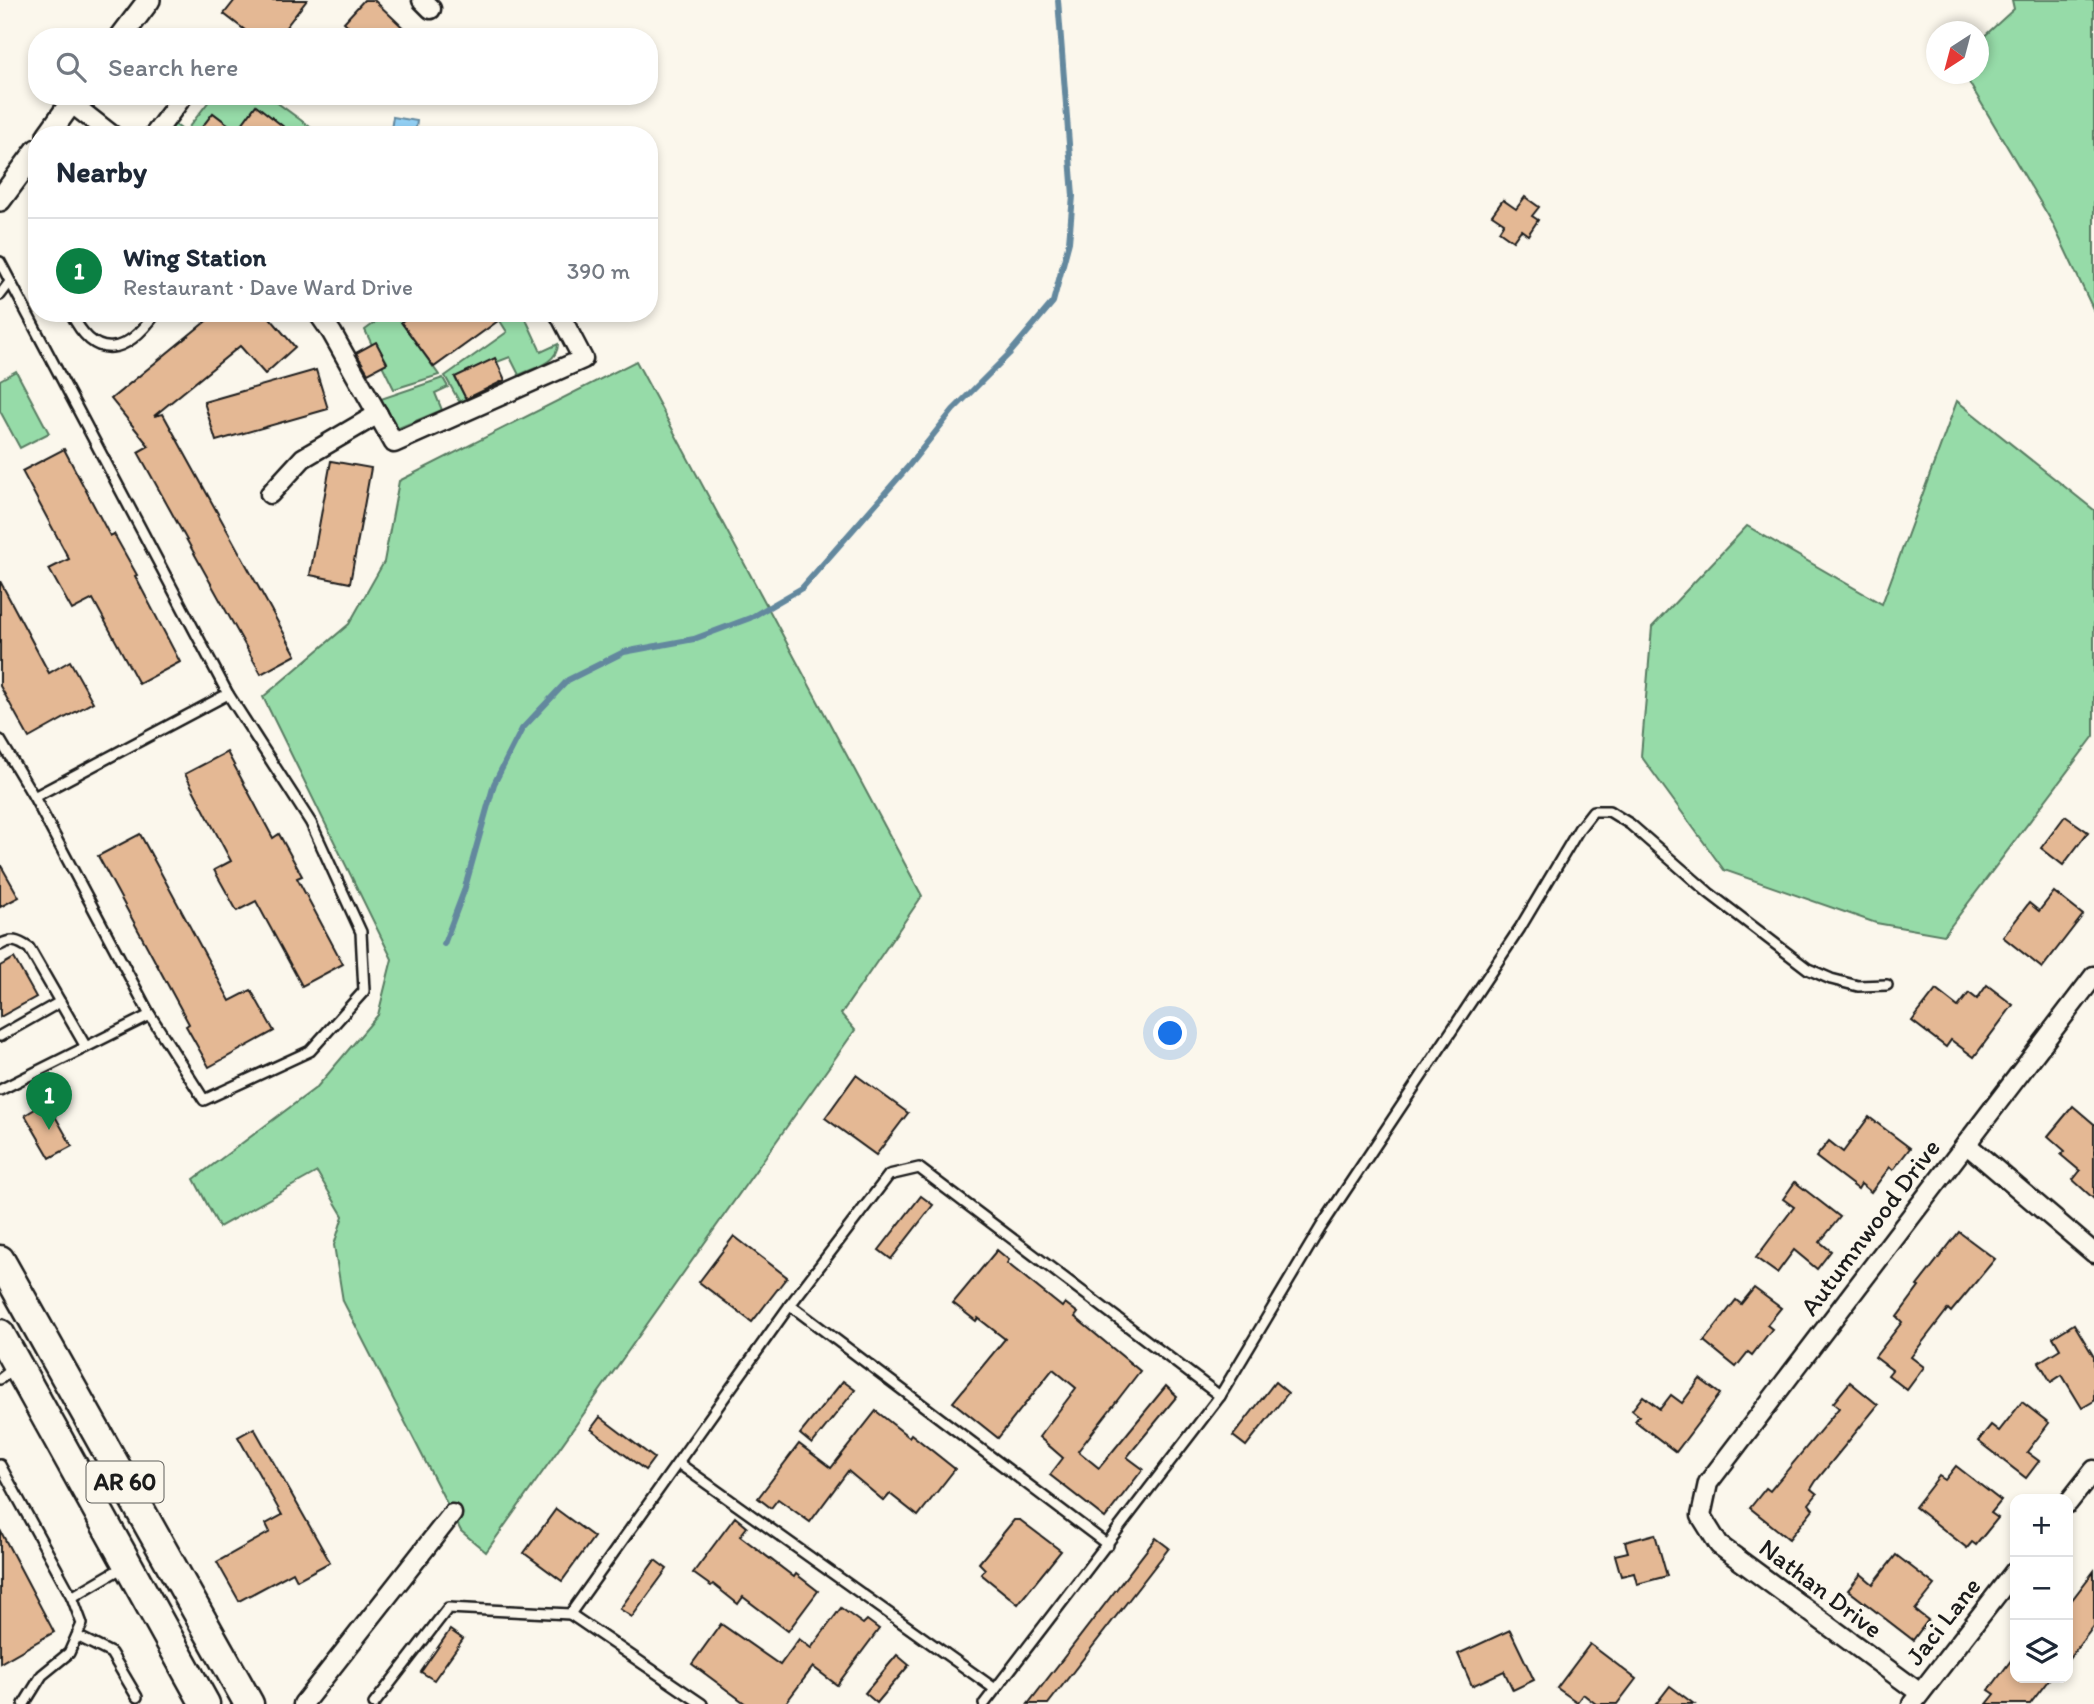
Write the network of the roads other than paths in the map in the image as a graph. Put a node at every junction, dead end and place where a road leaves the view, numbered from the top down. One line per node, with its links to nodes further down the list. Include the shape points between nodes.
1 (149, 0): 2 (street)
2 (128, 28)
3 (70, 105): 6 (street)
4 (79, 105): 7 (street)
5 (177, 105): 8 (street)
6 (55, 126)
7 (102, 126)
8 (161, 126)
9 (28, 162): 10 (street)
10 (0, 200)
11 (0, 262): 12 (lane)
12 (10, 282): 13 (lane); 14 (lane)
13 (0, 295)
14 (28, 316)
15 (31, 322): 22 (lane)
16 (76, 322): 17 (lane, via 95,345 110,349 129,342)
17 (150, 322)
18 (324, 322): 20 (street)
19 (564, 322): 20 (street, via 583,359 394,443)
20 (378, 414): 21 (street, via 303,458)
21 (270, 494)
22 (228, 694): 24 (lane); 29 (lane, via 311,823 356,919 361,932 364,991 310,1051 204,1100)
23 (0, 740): 24 (lane)
24 (34, 797): 29 (lane)
25 (0, 945): 28 (lane, via 18,941 29,948)
26 (2094, 976): 33 (street, Autumnwood Drive)
27 (1887, 985): 39 (lane, via 1858,986 1808,969 1709,893 1630,824 1609,811 1593,811 1284,1285)
28 (60, 1002): 30 (lane); 31 (lane)
29 (150, 1015): 31 (lane)
30 (0, 1036)
31 (86, 1047): 32 (lane)
32 (0, 1090)
33 (1966, 1144): 34 (street); 45 (street, Autumnwood Drive, via 1707,1483)
34 (2094, 1253)
35 (0, 1260): 57 (main road, AR 60)
36 (790, 1305): 39 (lane, via 888,1175 919,1168); 40 (lane); 46 (lane)
37 (0, 1334): 38 (main road, AR 60)
38 (9, 1372): 47 (main road, AR 60)
39 (1220, 1396): 46 (lane)
40 (678, 1463): 50 (lane); 52 (lane)
41 (0, 1465): 49 (lane)
42 (2094, 1470): 43 (street)
43 (2073, 1497)
44 (452, 1514): 58 (street)
45 (1701, 1516): 54 (street, Nathan Drive, via 1719,1545)
46 (1108, 1545): 52 (lane)
47 (128, 1565): 49 (lane); 56 (main road, AR 60)
48 (2010, 1577): 54 (street, Jaci Lane)
49 (72, 1597): 51 (lane, via 82,1625)
50 (570, 1614): 59 (lane, via 447,1608); 60 (lane)
51 (77, 1636): 53 (lane, via 111,1653); 55 (lane, via 69,1653 42,1675)
52 (995, 1689): 61 (lane)
53 (138, 1697)
54 (1916, 1699)
55 (24, 1703)
56 (205, 1704)
57 (249, 1704)
58 (303, 1704)
59 (374, 1704)
60 (702, 1704)
61 (984, 1704)

